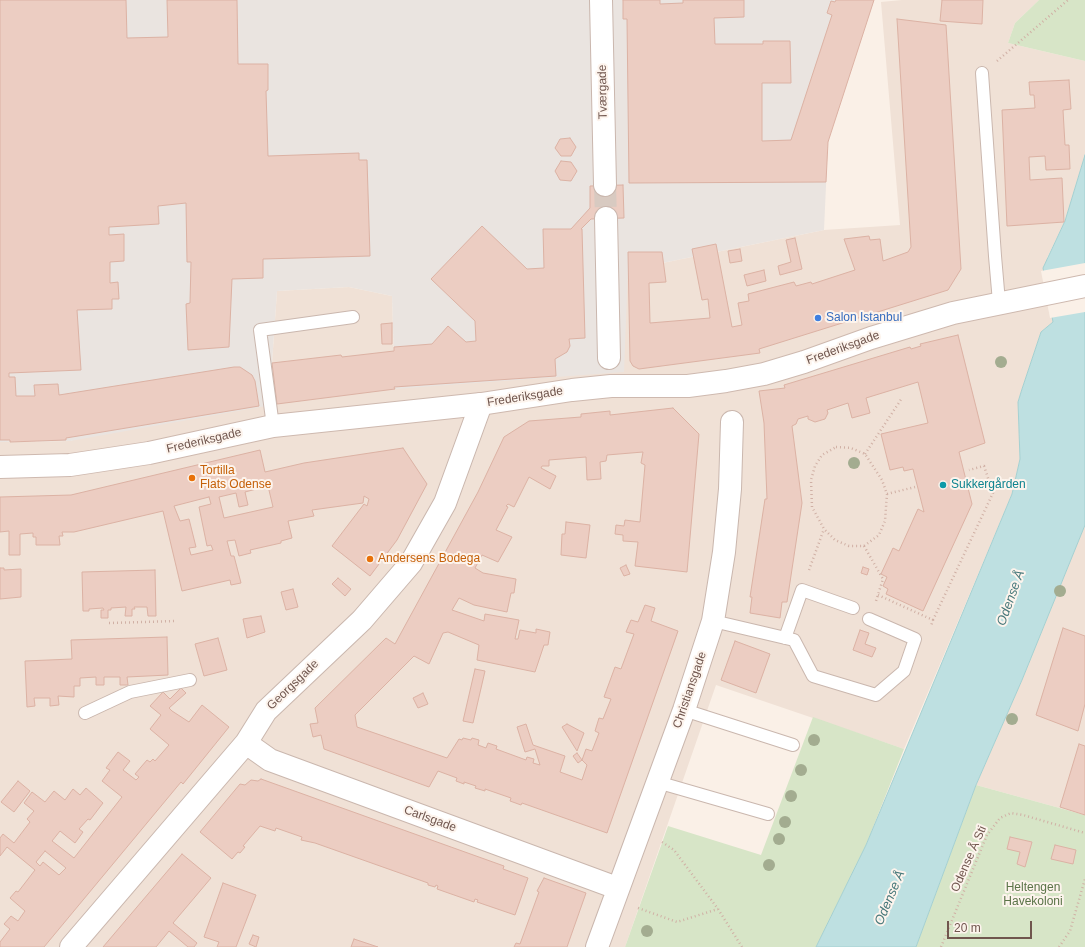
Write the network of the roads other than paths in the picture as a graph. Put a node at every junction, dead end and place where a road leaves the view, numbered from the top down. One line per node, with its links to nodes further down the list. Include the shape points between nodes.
1 (601, 0): 3 (street, Tværgade)
2 (982, 73): 6 (lane)
3 (605, 185)
4 (606, 218): 8 (street)
5 (1085, 286): 6 (street, Frederiksgade)
6 (999, 302): 9 (street, Frederiksgade, via 913,324 764,374 688,386 611,386 572,390)
7 (353, 317): 11 (lane, via 260,330)
8 (609, 358)
9 (490, 403): 11 (street, Frederiksgade); 20 (street, Georgsgade, via 445,503 411,563 362,620 266,711)
10 (732, 422): 15 (street, Christiansgade, via 730,489 724,552)
11 (273, 426): 12 (street, Frederiksgade, via 149,453 70,464)
12 (0, 467)
13 (853, 608): 16 (lane, via 802,590)
14 (869, 619): 16 (lane, via 915,639 904,671 876,695 813,676 794,640)
15 (713, 621): 16 (lane); 18 (street, Christiansgade)
16 (785, 638)
17 (190, 680): 19 (lane, via 130,692)
18 (684, 710): 21 (lane); 22 (street, Christiansgade)
19 (85, 713)
20 (246, 743): 24 (street, Carlsgade, via 270,760); 25 (street, Georgsgade)
21 (794, 745)
22 (657, 782): 23 (lane); 24 (street, Christiansgade)
23 (768, 814)
24 (615, 894): 26 (street, Christiansgade)
25 (71, 947)
26 (597, 947)

